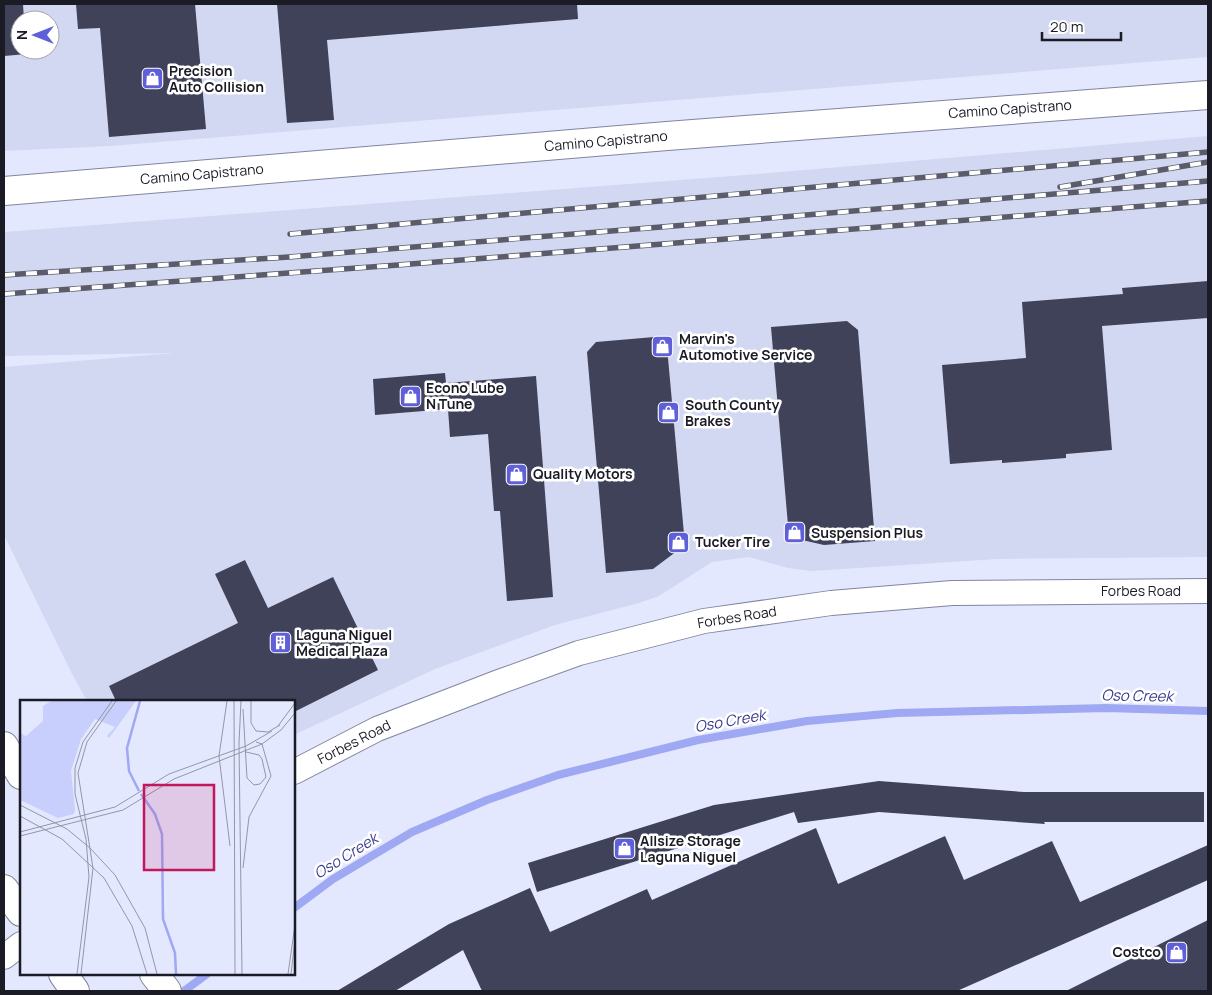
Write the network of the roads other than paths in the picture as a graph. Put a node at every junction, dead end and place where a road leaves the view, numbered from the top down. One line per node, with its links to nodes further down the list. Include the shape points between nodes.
1 (1208, 95): 2 (street, Camino Capistrano)
2 (4, 191)
3 (1208, 591): 5 (street, Forbes Road, via 952,593 831,602 704,621 579,653 499,682 377,729)
4 (4, 746): 6 (street)
5 (295, 771)
6 (20, 773)
7 (4, 889): 8 (street)
8 (20, 911)
9 (20, 945): 10 (street)
10 (4, 957)
11 (64, 975): 13 (street)
12 (155, 975): 14 (street)
13 (75, 991)
14 (167, 991)

